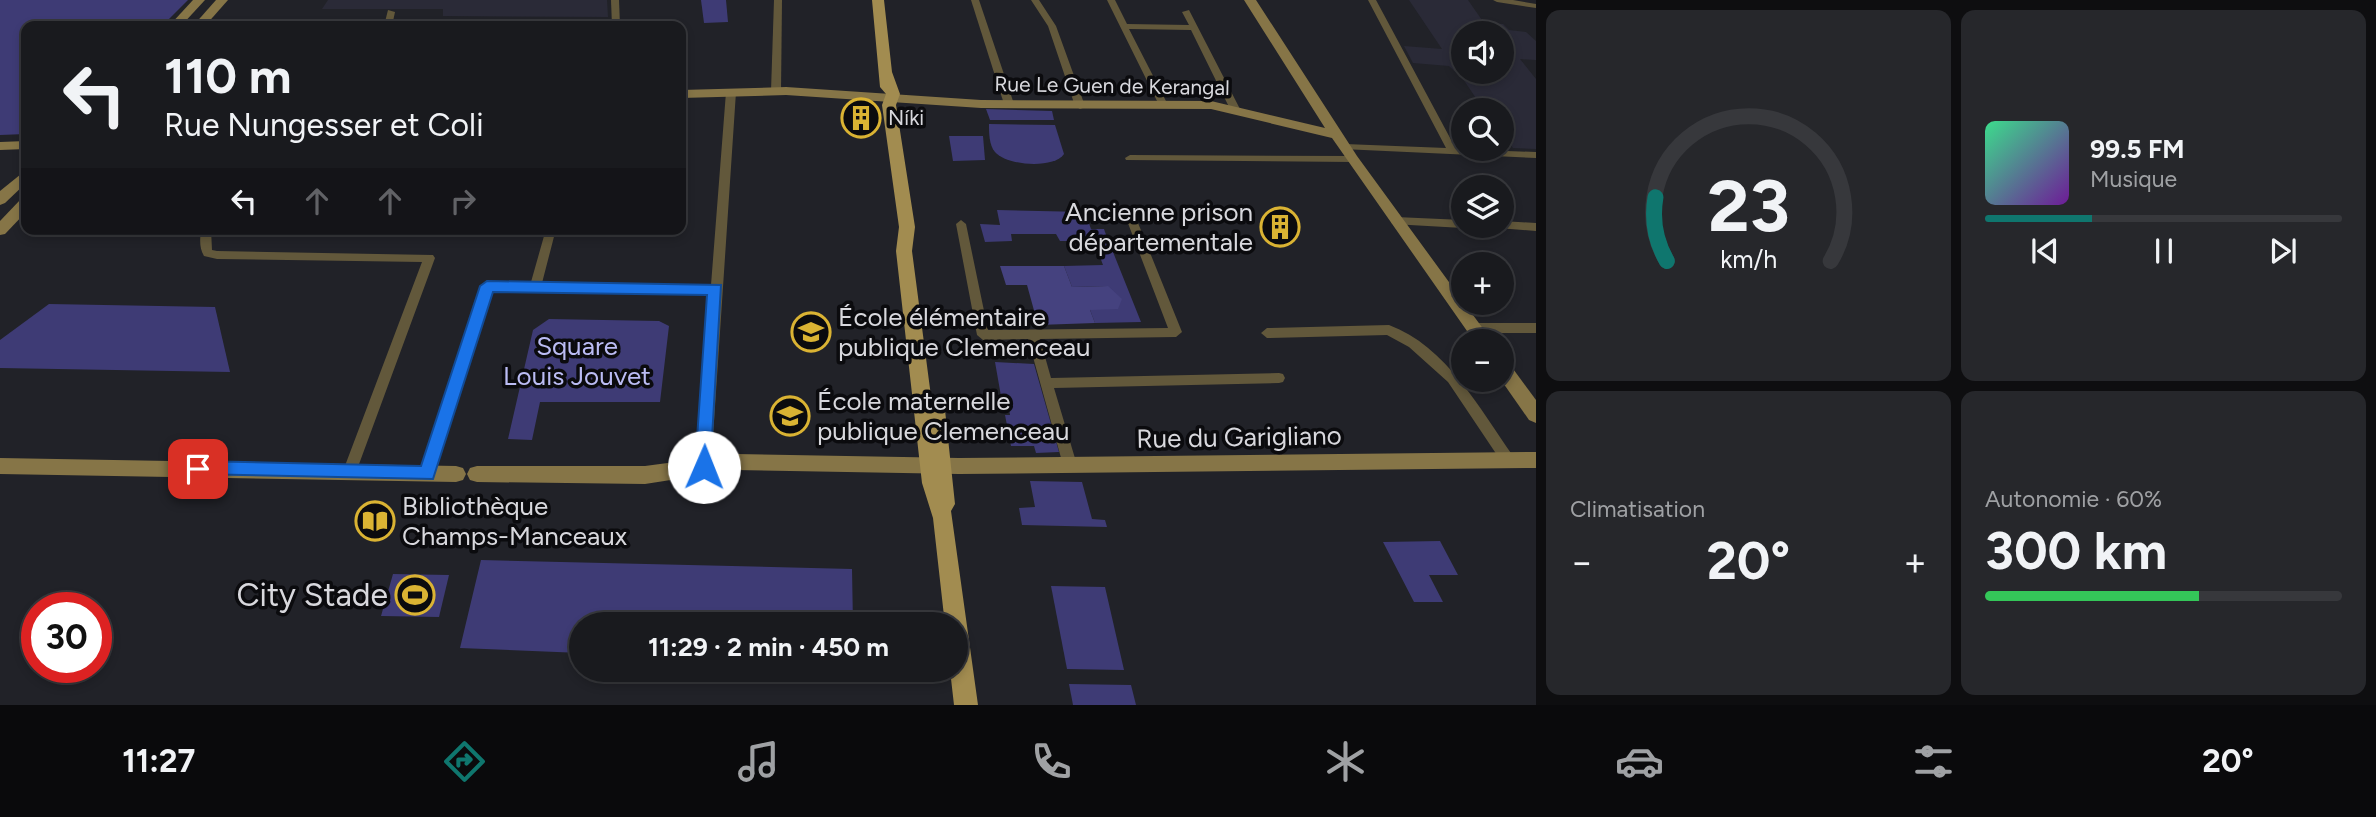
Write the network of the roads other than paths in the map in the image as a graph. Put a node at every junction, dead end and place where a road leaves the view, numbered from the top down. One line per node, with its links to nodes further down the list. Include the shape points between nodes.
1 (199, 0): 15 (street)
2 (222, 0): 16 (street)
3 (615, 0): 18 (street)
4 (778, 0): 21 (street)
5 (878, 0): 24 (main road)
6 (975, 0): 25 (street)
7 (1035, 0): 27 (street, via 1052,26)
8 (1111, 0): 19 (street)
9 (1250, 0): 29 (street)
10 (1372, 0): 32 (street)
11 (1497, 0): 12 (street)
12 (1536, 6)
13 (390, 12): 17 (street)
14 (1186, 12): 20 (street)
15 (180, 21)
16 (203, 21)
17 (389, 21)
18 (616, 21)
19 (1125, 26): 20 (street); 26 (street)
20 (1195, 28): 28 (street)
21 (776, 91): 22 (street, Rue Le Guen de Kerangal); 24 (street, Rue Le Guen de Kerangal)
22 (731, 92): 23 (street, Rue Le Guen de Kerangal); 52 (street)
23 (686, 94)
24 (891, 99): 25 (street, Rue Le Guen de Kerangal, via 918,104); 66 (main road, via 907,227 904,251)
25 (1010, 104): 27 (street, Rue Le Guen de Kerangal)
26 (1163, 105): 27 (street, Rue Le Guen de Kerangal); 28 (street, Rue Le Guen de Kerangal)
27 (1080, 106)
28 (1235, 109): 29 (street, Rue Le Guen de Kerangal, via 1292,123)
29 (1340, 142): 33 (street); 38 (street); 43 (street)
30 (21, 145): 31 (street)
31 (0, 146)
32 (1451, 148)
33 (1451, 152)
34 (1514, 154): 36 (street)
35 (21, 155): 37 (street)
36 (1536, 155)
37 (0, 156)
38 (1130, 158)
39 (21, 180): 40 (street)
40 (0, 200)
41 (21, 210): 48 (street)
42 (1131, 218): 57 (street, via 1176,332)
43 (1396, 221): 44 (street); 54 (street)
44 (1451, 223)
45 (961, 224): 57 (street, via 983,335)
46 (1514, 226): 47 (street)
47 (1536, 227)
48 (0, 230)
49 (206, 235): 68 (street, via 208,253 217,255 429,258)
50 (549, 235): 51 (street)
51 (535, 287): 52 (street); 69 (street, via 487,286)
52 (715, 289): 67 (street)
53 (1536, 328): 55 (street)
54 (1474, 329)
55 (1514, 330)
56 (1266, 332): 62 (street, via 1389,330 1452,378)
57 (1033, 335): 59 (street)
58 (1279, 379): 59 (street)
59 (1046, 383): 64 (street)
60 (1514, 384): 61 (street)
61 (1536, 415)
62 (1508, 460): 63 (street, Rue du Garigliano); 64 (street, Rue du Garigliano)
63 (1536, 460)
64 (1070, 465): 66 (street, Rue du Garigliano)
65 (0, 466): 68 (street)
66 (937, 466): 67 (street, Rue du Garigliano, via 735,462); 72 (main road)
67 (704, 467): 71 (street, Rue du Garigliano, via 626,475)
68 (350, 471): 69 (street)
69 (427, 474): 70 (street)
70 (456, 474)
71 (477, 474)
72 (966, 705)

